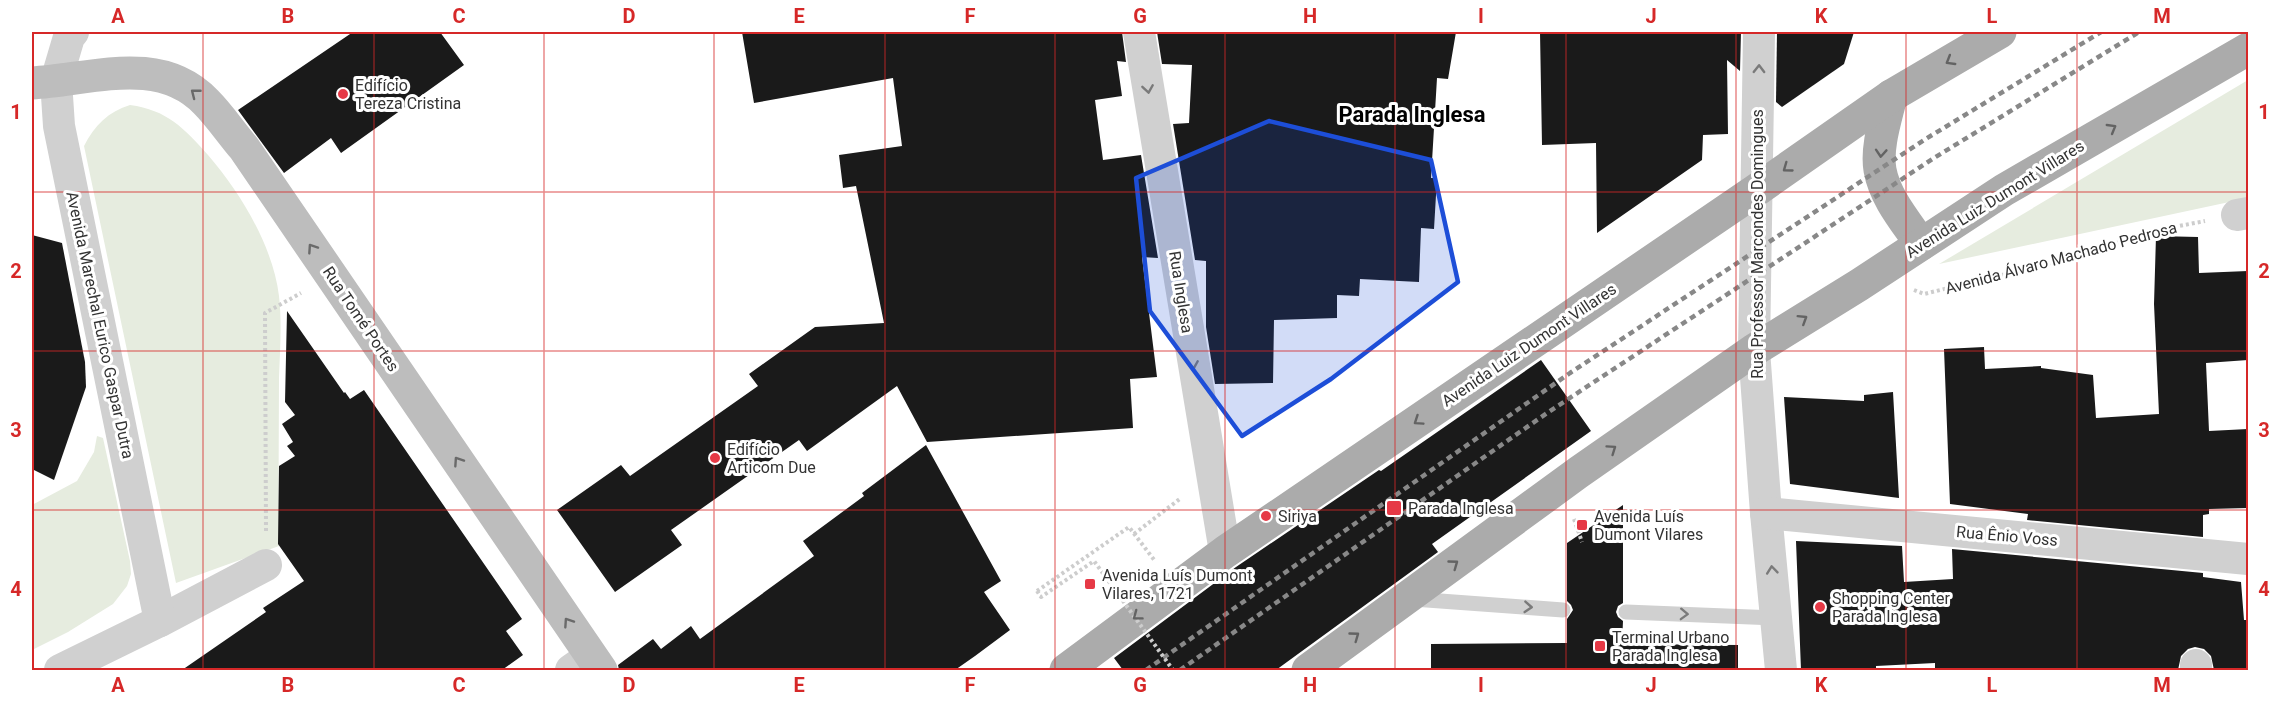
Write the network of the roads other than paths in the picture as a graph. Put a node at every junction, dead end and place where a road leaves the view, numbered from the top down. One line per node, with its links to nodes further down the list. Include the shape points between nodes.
1 (73, 32): 6 (street, Avenida Marechal Eurico Gaspar Dutra)
2 (1138, 32): 12 (street, Rua Inglesa, one-way to 12)
3 (1759, 32): 8 (street, Rua Professor Marcondes Domingues, one-way to 3)
4 (2000, 32): 7 (main road, Avenida Luiz Dumont Villares, one-way to 7)
5 (2248, 49): 9 (main road, Avenida Luiz Dumont Villares, one-way to 5, via 2004,190)
6 (44, 82): 19 (street, Avenida Marechal Eurico Gaspar Dutra, via 59,126); 20 (main road, Rua Tomé Portes, one-way to 6, via 331,275 244,148 206,101 184,84 161,74 129,71)
7 (1892, 96): 8 (main road, Avenida Luiz Dumont Villares, one-way to 8); 9 (main road, one-way to 9, via 1880,149 1880,170 1892,202)
8 (1755, 191): 10 (street, Rua Professor Marcondes Domingues); 12 (main road, Avenida Luiz Dumont Villares, one-way to 12)
9 (1922, 244): 10 (main road, Avenida Luiz Dumont Villares, one-way to 9)
10 (1754, 350): 11 (street, Rua Professor Marcondes Domingues); 15 (main road, Avenida Luiz Dumont Villares, one-way to 10)
11 (1766, 513): 13 (street, Rua Ênio Voss); 18 (street, Rua Professor Marcondes Domingues, one-way to 11)
12 (1225, 552): 22 (main road, Avenida Luiz Dumont Villares, one-way to 22)
13 (2248, 559)
14 (266, 565): 19 (street)
15 (1407, 598): 16 (lane, one-way to 16); 23 (main road, Avenida Luiz Dumont Villares, one-way to 15)
16 (1563, 610)
17 (1626, 612): 18 (lane, one-way to 18)
18 (1776, 618): 24 (street, Rua Professor Marcondes Domingues)
19 (160, 621): 21 (street)
20 (588, 666)
21 (60, 670)
22 (1066, 670)
23 (1308, 670)
24 (1781, 670)

